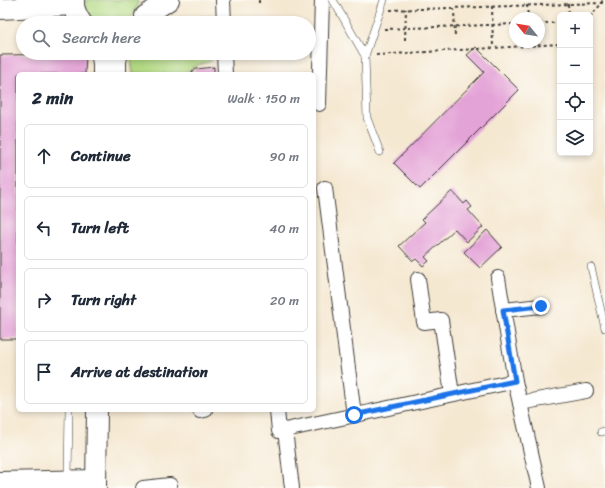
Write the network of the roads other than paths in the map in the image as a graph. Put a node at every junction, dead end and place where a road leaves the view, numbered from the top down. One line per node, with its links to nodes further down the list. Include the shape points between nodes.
1 (169, 0): 8 (main road)
2 (223, 0): 10 (street)
3 (322, 0): 18 (street)
4 (333, 0): 11 (lane)
5 (384, 0): 11 (lane)
6 (74, 2): 7 (main road); 9 (main road)
7 (0, 9)
8 (145, 13)
9 (78, 16)
10 (224, 16)
11 (365, 56): 19 (lane, via 367,118)
12 (102, 60): 15 (main road)
13 (116, 60): 16 (main road)
14 (224, 60): 17 (street)
15 (103, 72)
16 (116, 72)
17 (225, 72)
18 (318, 104)
19 (380, 152)
20 (325, 188): 35 (street)
21 (591, 267): 26 (lane)
22 (498, 278): 25 (street)
23 (418, 279): 29 (street, via 424,322 441,320)
24 (541, 306): 25 (street)
25 (503, 310): 27 (street)
26 (605, 328)
27 (515, 381): 29 (street); 30 (street)
28 (586, 391): 30 (street)
29 (452, 394): 35 (street)
30 (520, 404): 43 (street)
31 (68, 412): 37 (lane)
32 (97, 412): 40 (main road)
33 (110, 412): 40 (main road)
34 (277, 412): 36 (street, via 279,431)
35 (354, 415): 36 (street)
36 (285, 430): 42 (street)
37 (68, 481): 38 (main road); 40 (main road)
38 (0, 482)
39 (170, 484): 41 (street)
40 (100, 485)
41 (143, 488)
42 (292, 488)
43 (539, 488)

